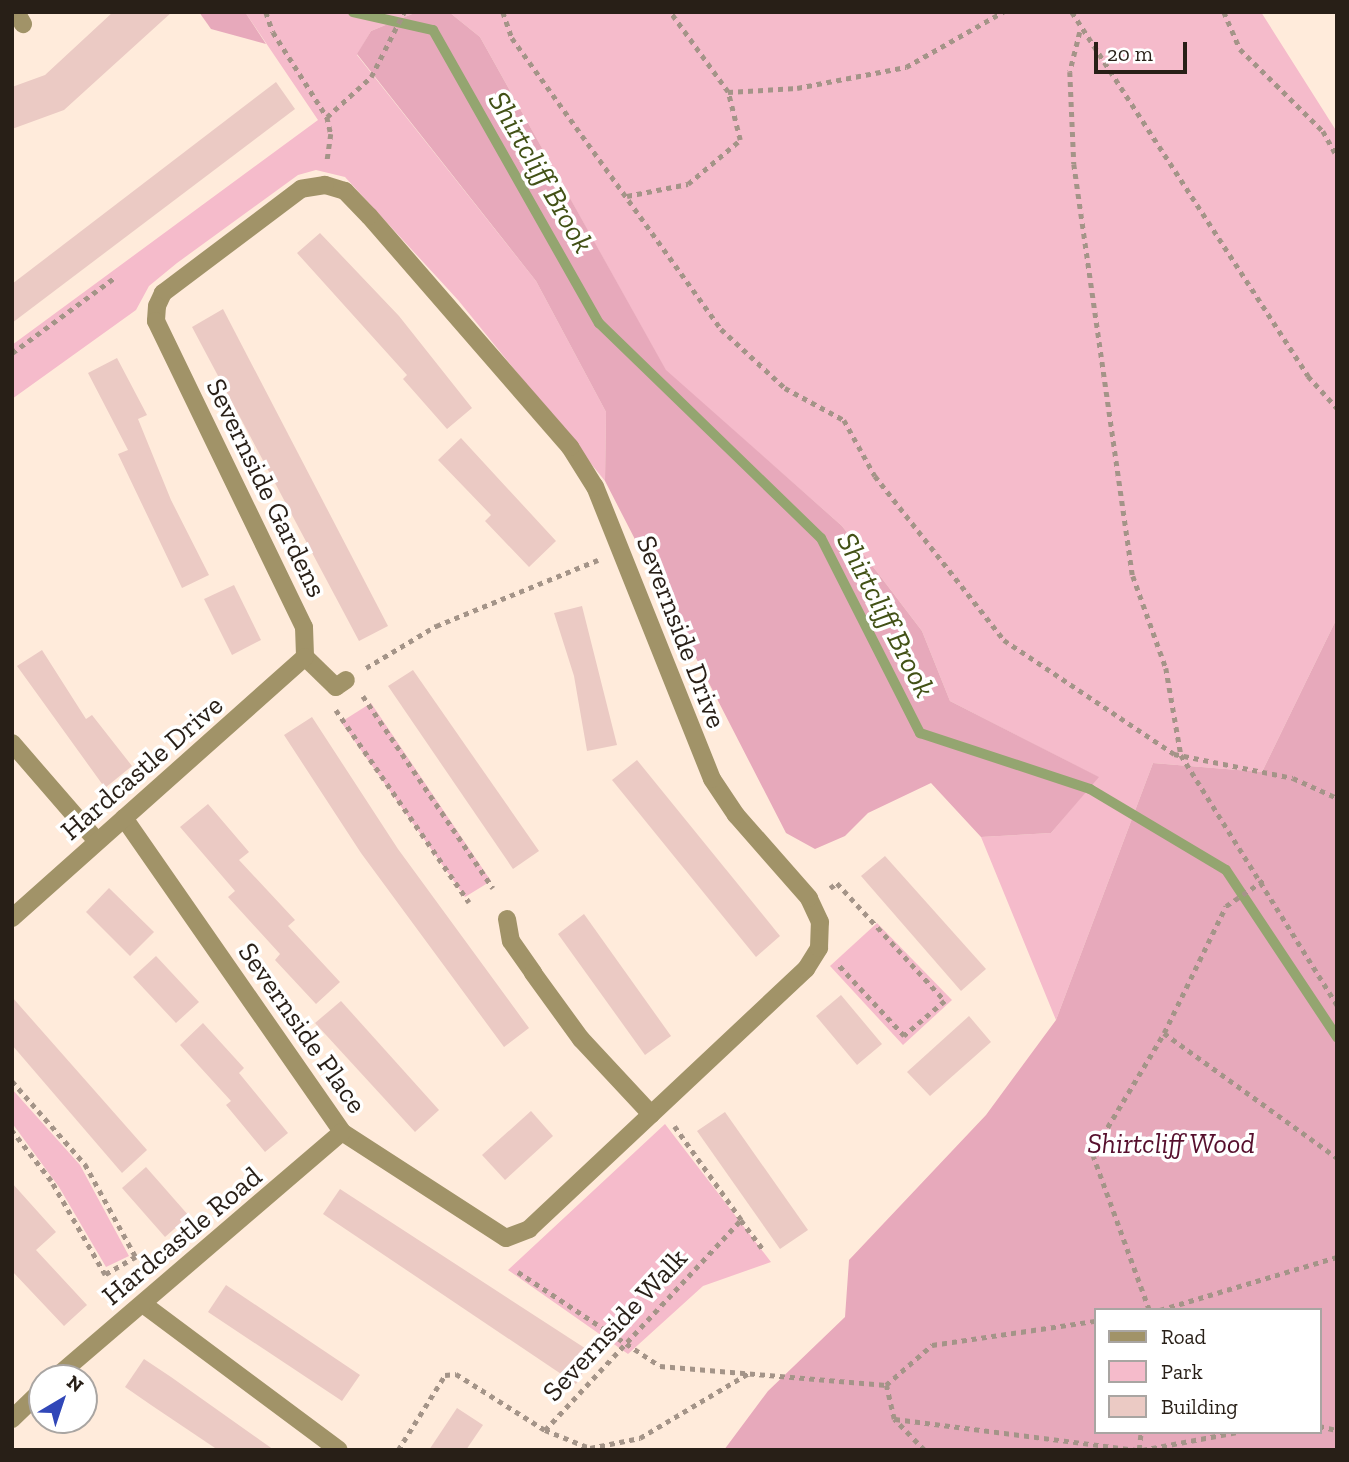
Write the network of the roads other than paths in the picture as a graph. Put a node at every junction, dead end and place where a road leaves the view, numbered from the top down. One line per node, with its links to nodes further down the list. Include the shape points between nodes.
1 (163, 293): 2 (street, Severnside Gardens, via 156,321 304,627); 9 (street, Severnside Drive, via 301,189 325,185 345,191 570,447 595,487 712,779 736,816 809,898 820,922 819,948 806,969)
2 (305, 657): 3 (street, via 336,687); 5 (street, Hardcastle Drive)
3 (354, 678)
4 (12, 743): 6 (street)
5 (124, 818): 6 (street, Hardcastle Drive); 10 (street, Severnside Place)
6 (97, 841): 7 (street, Hardcastle Drive)
7 (12, 918)
8 (507, 919): 9 (street, via 512,941 582,1039)
9 (660, 1116): 11 (street, Severnside Drive)
10 (342, 1132): 11 (street, Severnside Place, via 433,1196 506,1238); 12 (street, Hardcastle Road)
11 (518, 1237)
12 (143, 1304): 13 (street, Hardcastle Road); 16 (street)
13 (72, 1364)
14 (28, 1404): 15 (street)
15 (12, 1419)
16 (340, 1450)

